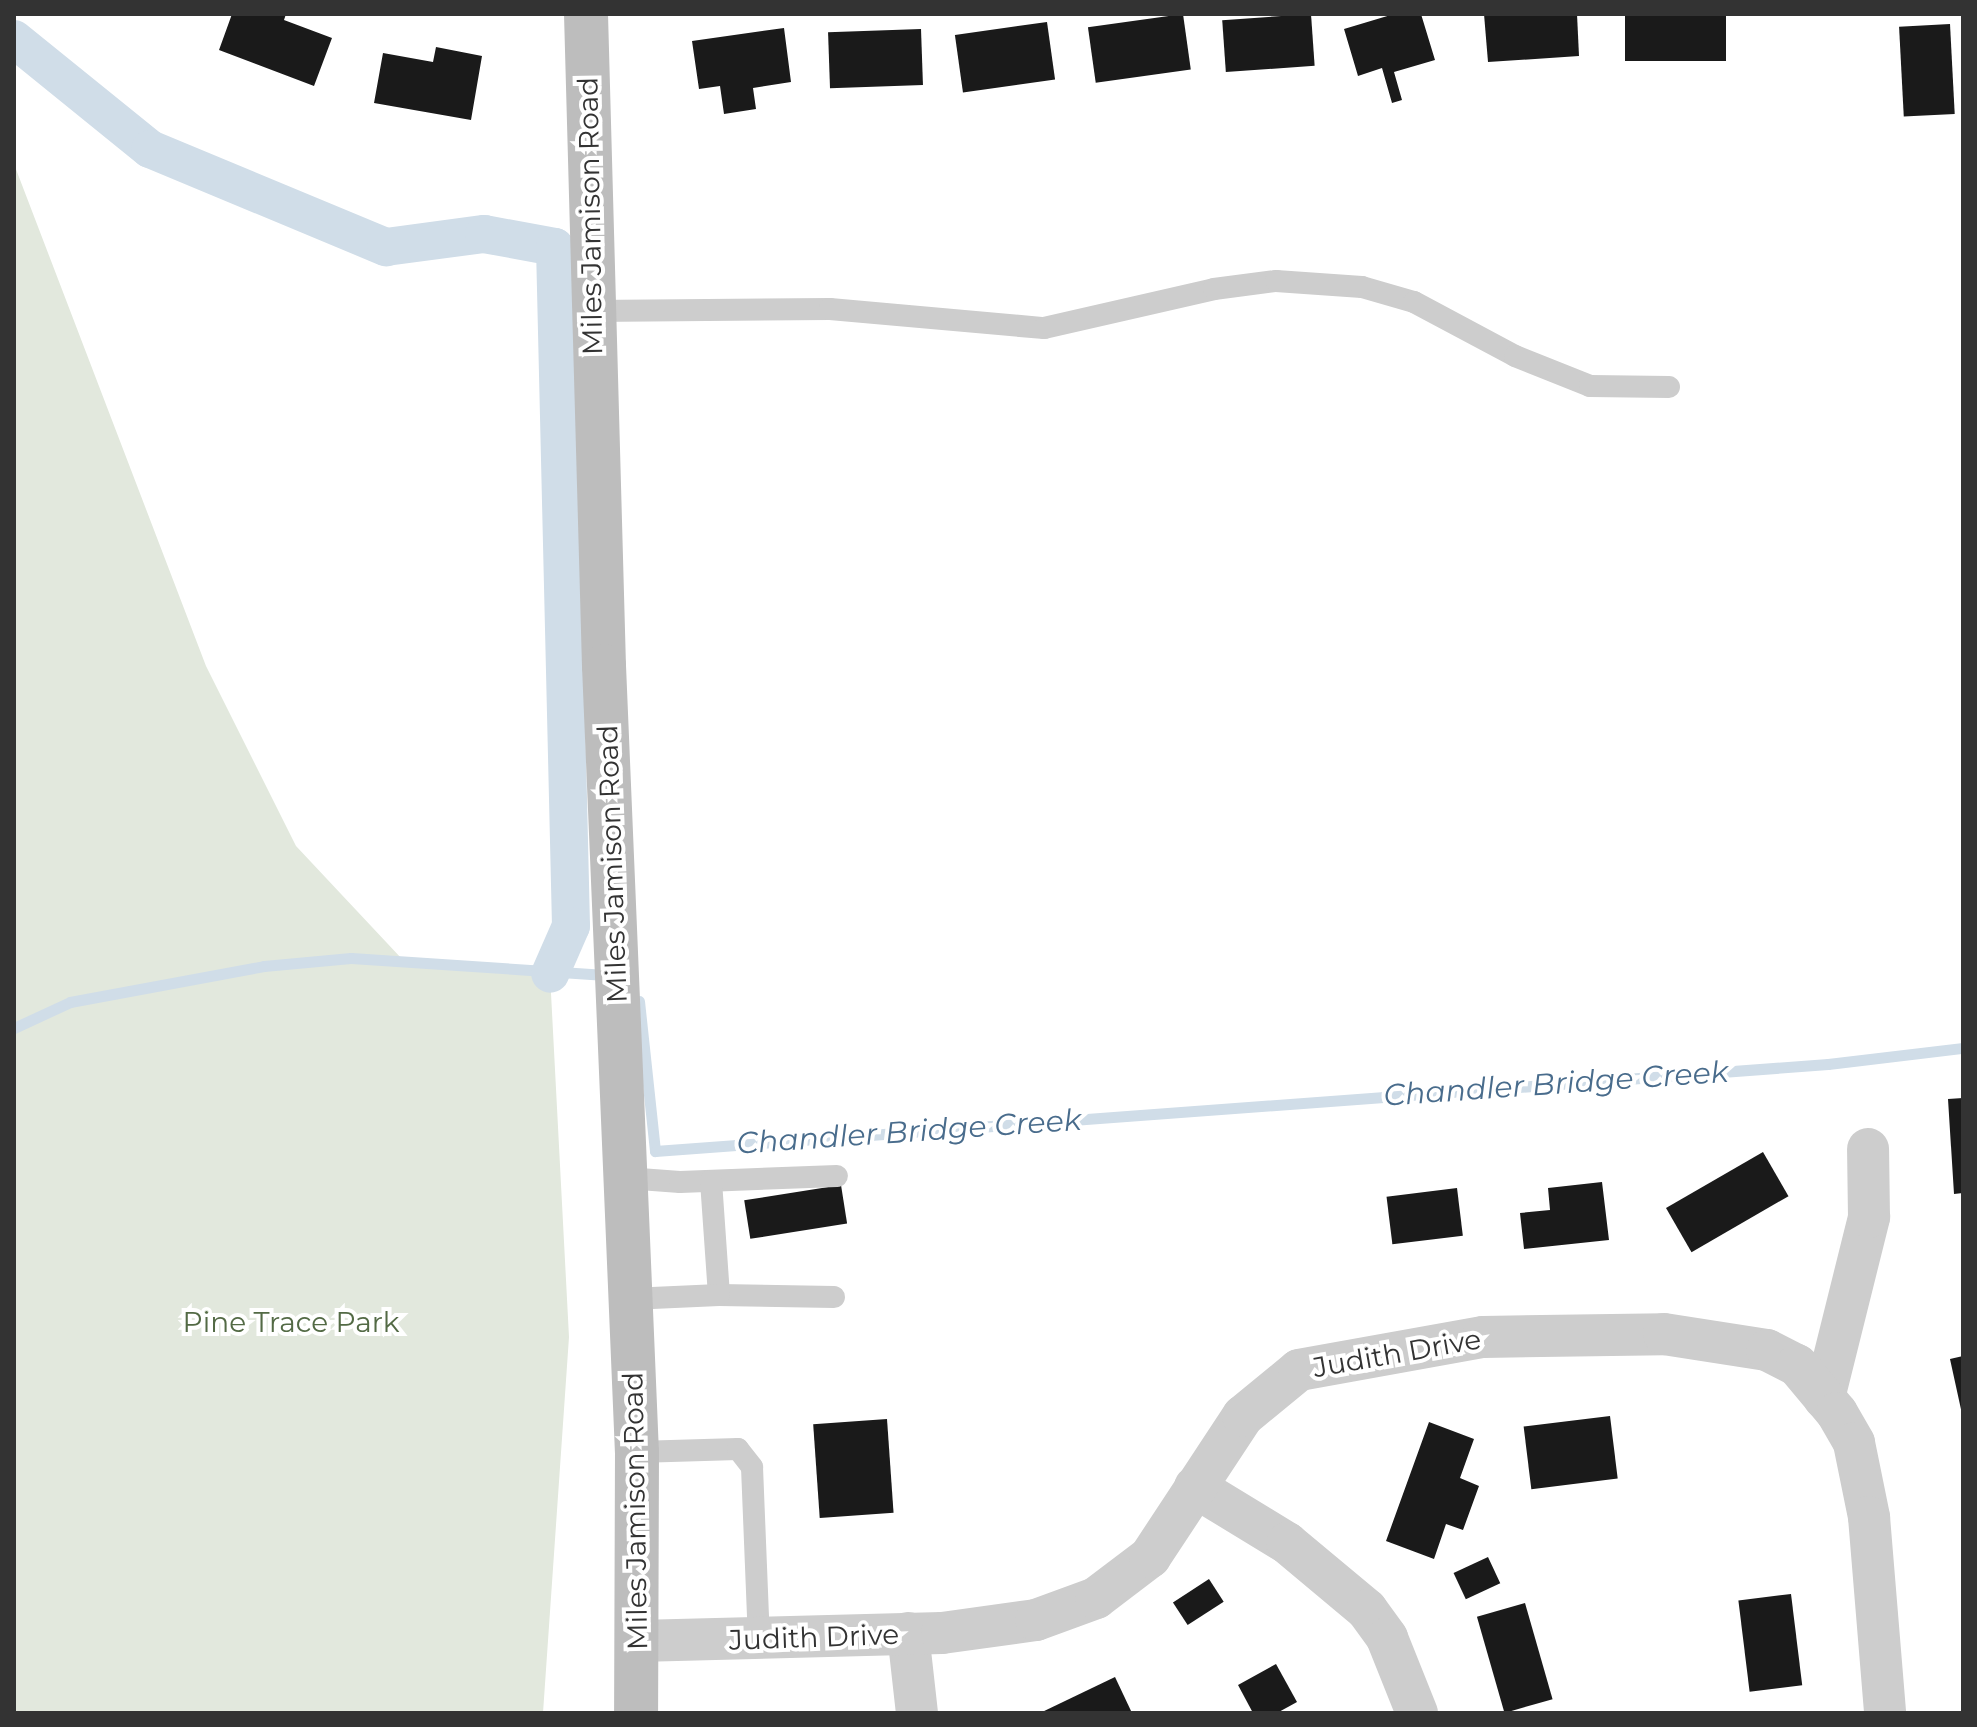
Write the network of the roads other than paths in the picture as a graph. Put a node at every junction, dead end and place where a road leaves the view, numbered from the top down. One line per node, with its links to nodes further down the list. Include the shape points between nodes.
1 (586, 14): 2 (main road, Miles Jamison Road)
2 (592, 311): 3 (lane, via 830,309 1044,328 1276,281 1362,287 1414,302 1515,356 1590,386); 6 (main road, Miles Jamison Road)
3 (1669, 387)
4 (1868, 1149): 11 (street, via 1869,1217)
5 (837, 1176): 7 (lane)
6 (626, 1178): 7 (lane); 10 (main road, Miles Jamison Road)
7 (711, 1181): 8 (lane)
8 (719, 1295): 9 (lane); 10 (lane)
9 (834, 1297)
10 (630, 1299): 12 (main road, Miles Jamison Road)
11 (1824, 1398): 13 (street, Judith Drive, via 1797,1365 1734,1341 1592,1332 1483,1337 1299,1370 1243,1416); 20 (street, Judith Drive, via 1854,1443 1869,1517)
12 (637, 1452): 15 (lane, via 738,1449 752,1467); 16 (main road, Miles Jamison Road)
13 (1195, 1487): 14 (street, Judith Drive, via 1150,1557 1096,1598 1036,1620 973,1631); 19 (street, via 1287,1543 1367,1610 1387,1638)
14 (908, 1633): 15 (street, Judith Drive); 18 (street)
15 (759, 1640): 16 (street, Judith Drive)
16 (638, 1641): 17 (main road, Miles Jamison Road)
17 (636, 1713)
18 (917, 1713)
19 (1417, 1713)
20 (1885, 1713)

